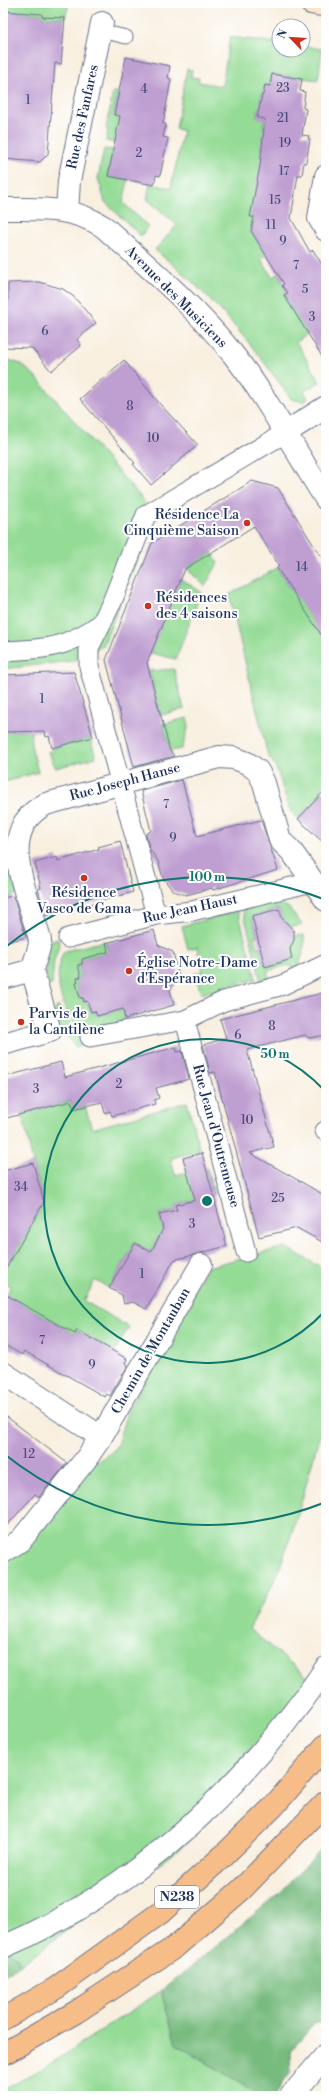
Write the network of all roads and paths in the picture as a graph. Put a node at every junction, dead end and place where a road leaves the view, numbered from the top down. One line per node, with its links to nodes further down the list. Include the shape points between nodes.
1 (311, 3): 2 (main road)
2 (326, 6)
3 (102, 27): 4 (lane); 7 (street, Rue des Fanfares, via 69,181)
4 (126, 37)
5 (326, 176): 8 (street, via 319,218)
6 (3, 209): 7 (street, Avenue des Musiciens)
7 (67, 211): 10 (street, Avenue des Musiciens, via 84,216 104,227 209,325 259,390)
8 (326, 230)
9 (326, 407): 10 (street)
10 (285, 433): 11 (street, Avenue des Musiciens); 12 (street, via 146,515 112,602)
11 (326, 499)
12 (99, 625): 13 (street, via 80,638 58,646); 14 (street, via 89,648 89,666)
13 (3, 651)
14 (120, 782): 15 (street, Rue Joseph Hanse, via 218,757 234,758 247,763 258,771 264,783 280,840); 17 (street); 20 (street, Rue Joseph Hanse, via 46,804 33,810 24,821 19,832 18,858 40,941)
15 (319, 880): 16 (street, Rue Joseph Hanse); 17 (street, Rue Jean Haust, via 192,911)
16 (326, 900)
17 (156, 915): 18 (street, Rue Jean Haust)
18 (68, 938)
19 (326, 964): 22 (street, via 283,985 224,1001)
20 (32, 970): 21 (street); 24 (street, via 50,1031)
21 (3, 978)
22 (185, 1020): 23 (street); 25 (street, Rue Jean d'Outremeuse)
23 (90, 1037)
24 (3, 1044)
25 (246, 1252)
26 (201, 1265): 28 (street, Chemin de Montauban)
27 (3, 1373): 28 (street)
28 (101, 1437): 29 (street, Chemin de Montauban, via 20,1540)
29 (3, 1552)
30 (326, 1668): 33 (street, via 256,1759 215,1803 178,1837 98,1897 52,1924)
31 (326, 1745): 34 (highway, N238, via 273,1807 160,1913 56,1988)
32 (326, 1802): 35 (highway, N238, via 241,1890 175,1947 76,2012)
33 (3, 1947)
34 (3, 2020)
35 (6, 2052)
36 (326, 2055): 37 (street)
37 (291, 2096)

